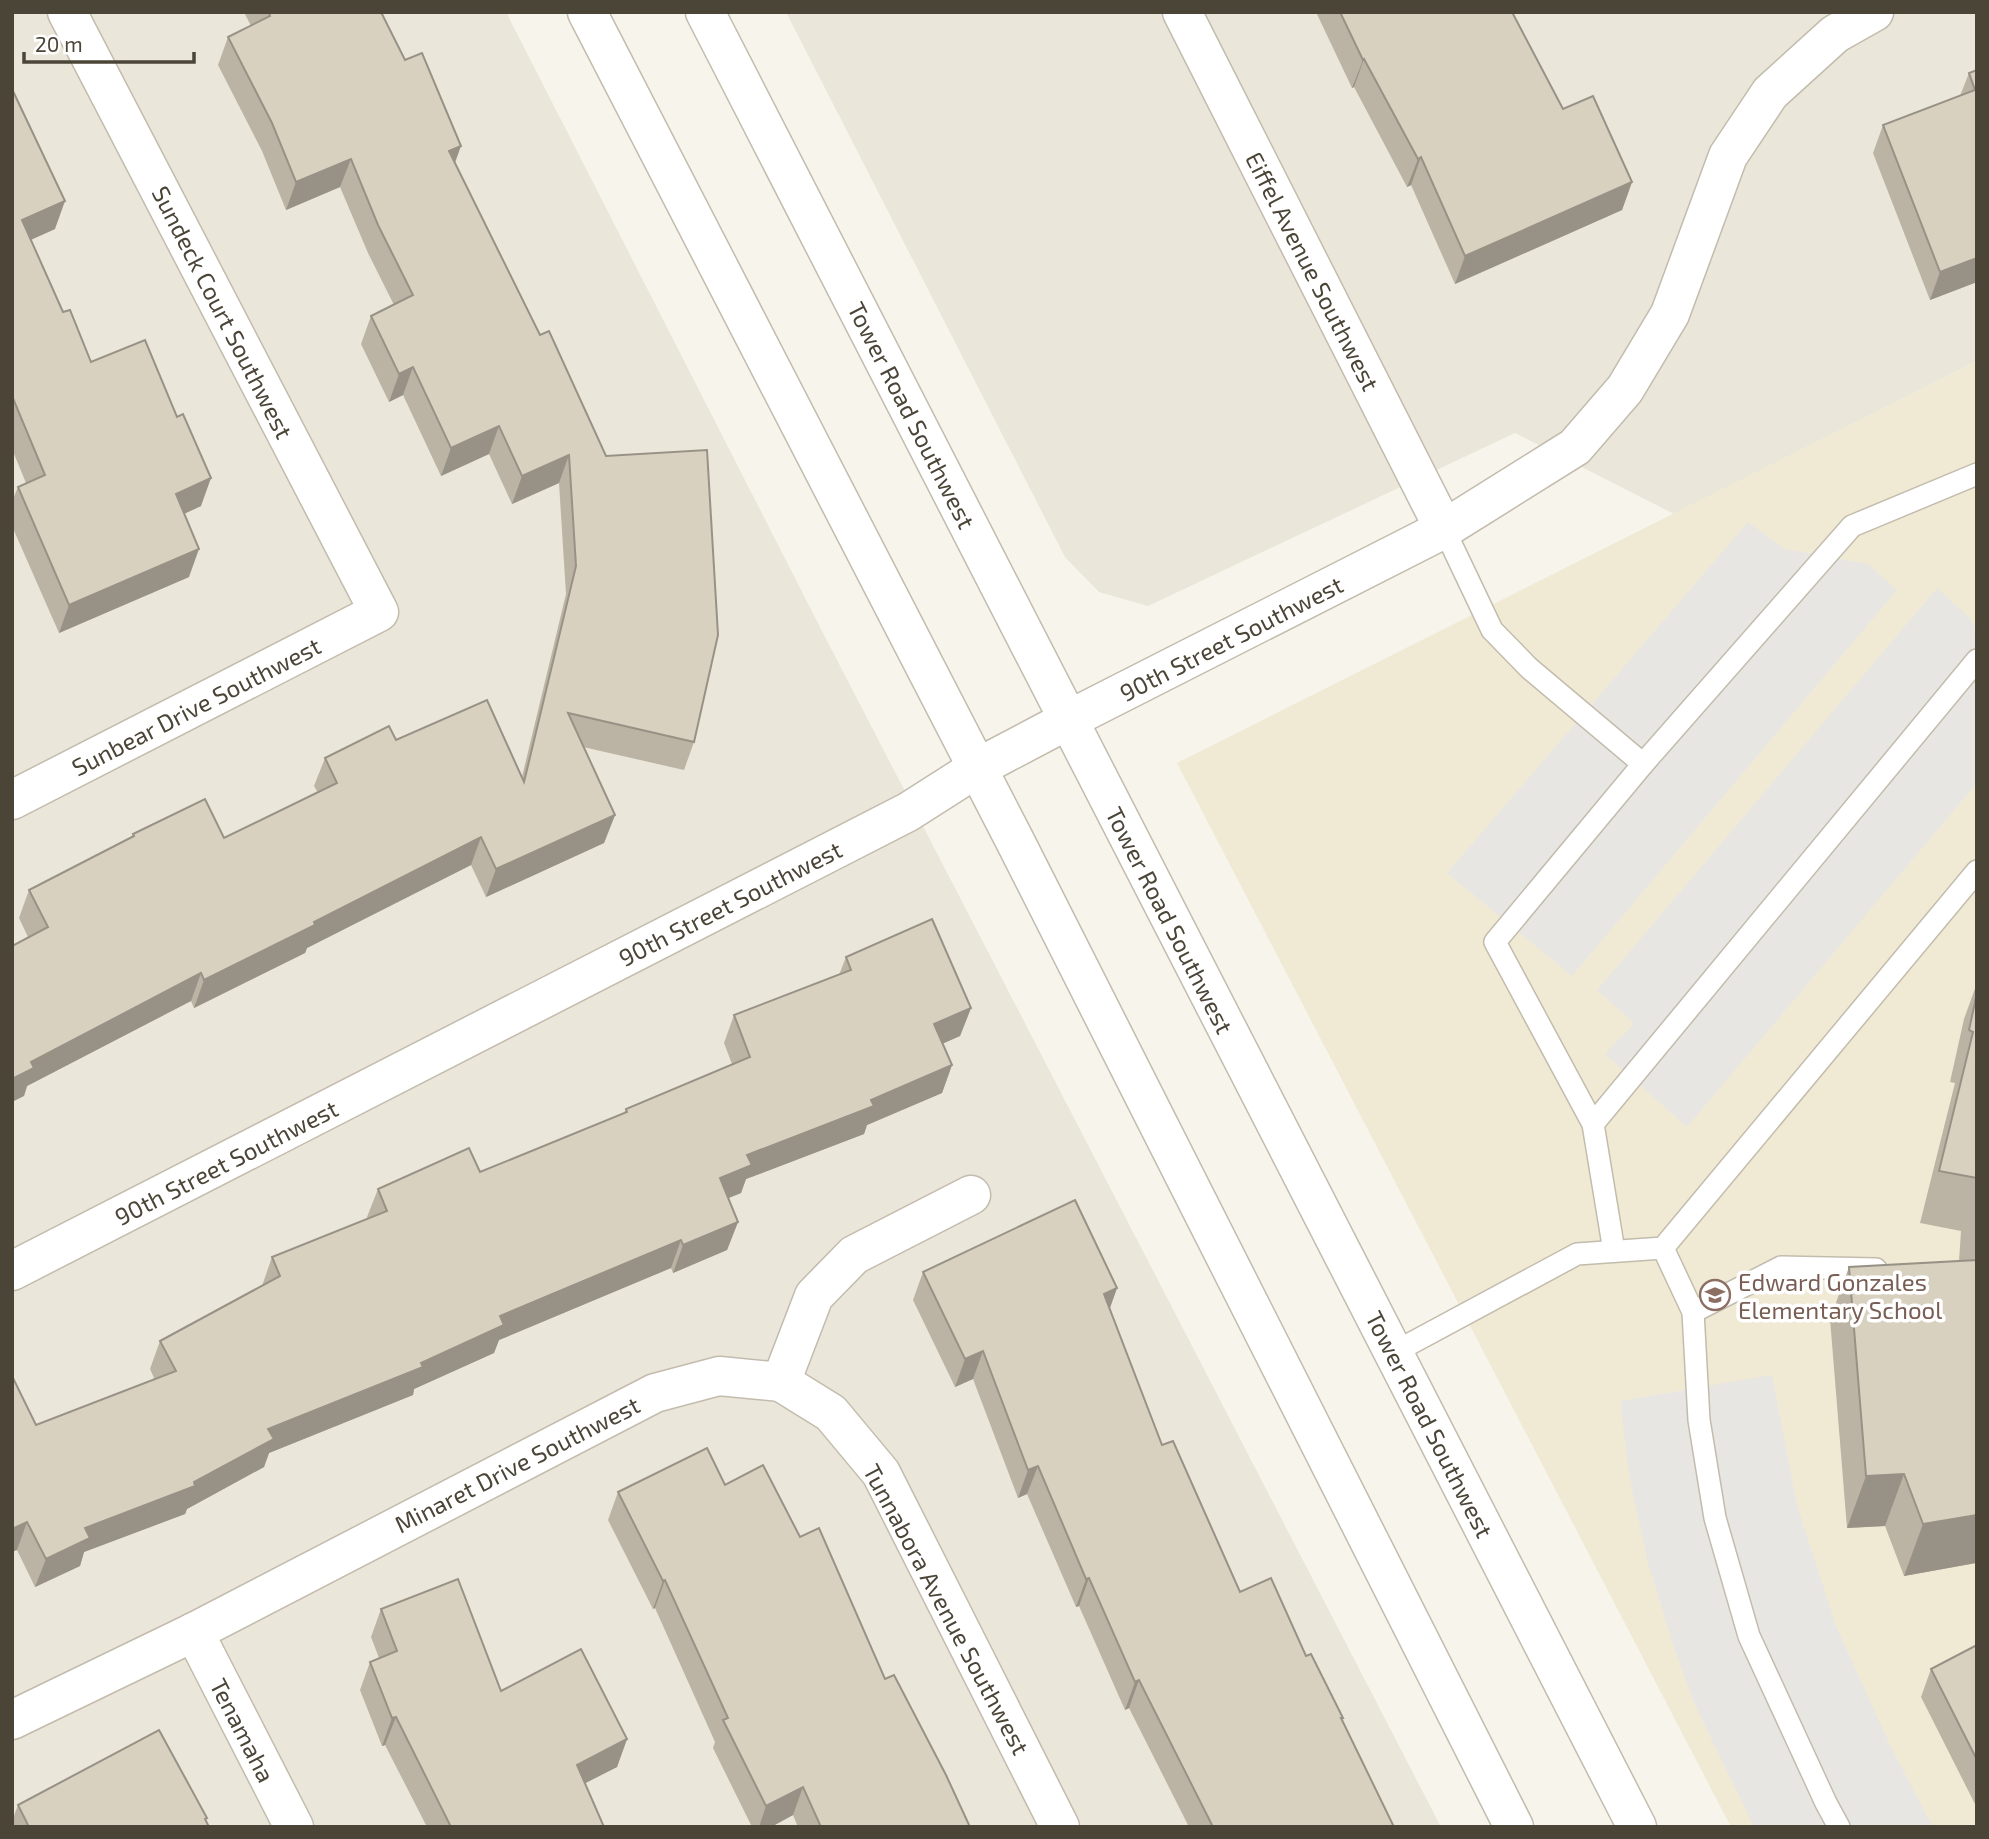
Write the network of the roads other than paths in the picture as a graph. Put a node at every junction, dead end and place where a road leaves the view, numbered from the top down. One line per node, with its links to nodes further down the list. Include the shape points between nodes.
1 (67, 12): 8 (street, Sundeck Court Southwest)
2 (587, 12): 12 (street)
3 (705, 12): 10 (street, Tower Road Southwest)
4 (1182, 12): 7 (street, Eiffel Avenue Southwest)
5 (1874, 12): 7 (street, 90th Street Southwest, via 1835,34 1770,93 1728,156 1670,314 1625,389 1575,447)
6 (1977, 474): 11 (lane, via 1852,526)
7 (1444, 529): 10 (street, 90th Street Southwest); 11 (lane, via 1492,630 1529,668)
8 (379, 612): 13 (street, Sunbear Drive Southwest)
9 (1977, 660): 15 (lane)
10 (1068, 720): 12 (street, 90th Street Southwest); 22 (street, Tower Road Southwest)
11 (1643, 764): 15 (lane, via 1496,942)
12 (977, 768): 20 (street, 90th Street Southwest, via 908,812); 28 (street)
13 (12, 800)
14 (1977, 871): 17 (lane)
15 (1593, 1124): 18 (lane)
16 (971, 1195): 23 (street, via 854,1255 814,1296)
17 (1663, 1248): 18 (lane); 21 (lane)
18 (1614, 1251): 22 (lane, via 1577,1254)
19 (1898, 1270): 21 (lane, via 1781,1267)
20 (12, 1271)
21 (1693, 1312): 30 (lane, via 1699,1420 1718,1531 1749,1636)
22 (1393, 1353): 29 (street, Tower Road Southwest)
23 (781, 1382): 24 (street, Minaret Drive Southwest, via 719,1376 655,1393); 27 (street, Tunnabora Avenue Southwest, via 831,1413 881,1473)
24 (194, 1632): 25 (street, Minaret Drive Southwest); 26 (street, Tenamaha)
25 (12, 1720)
26 (294, 1827)
27 (1060, 1827)
28 (1514, 1827)
29 (1637, 1827)
30 (1839, 1827)

